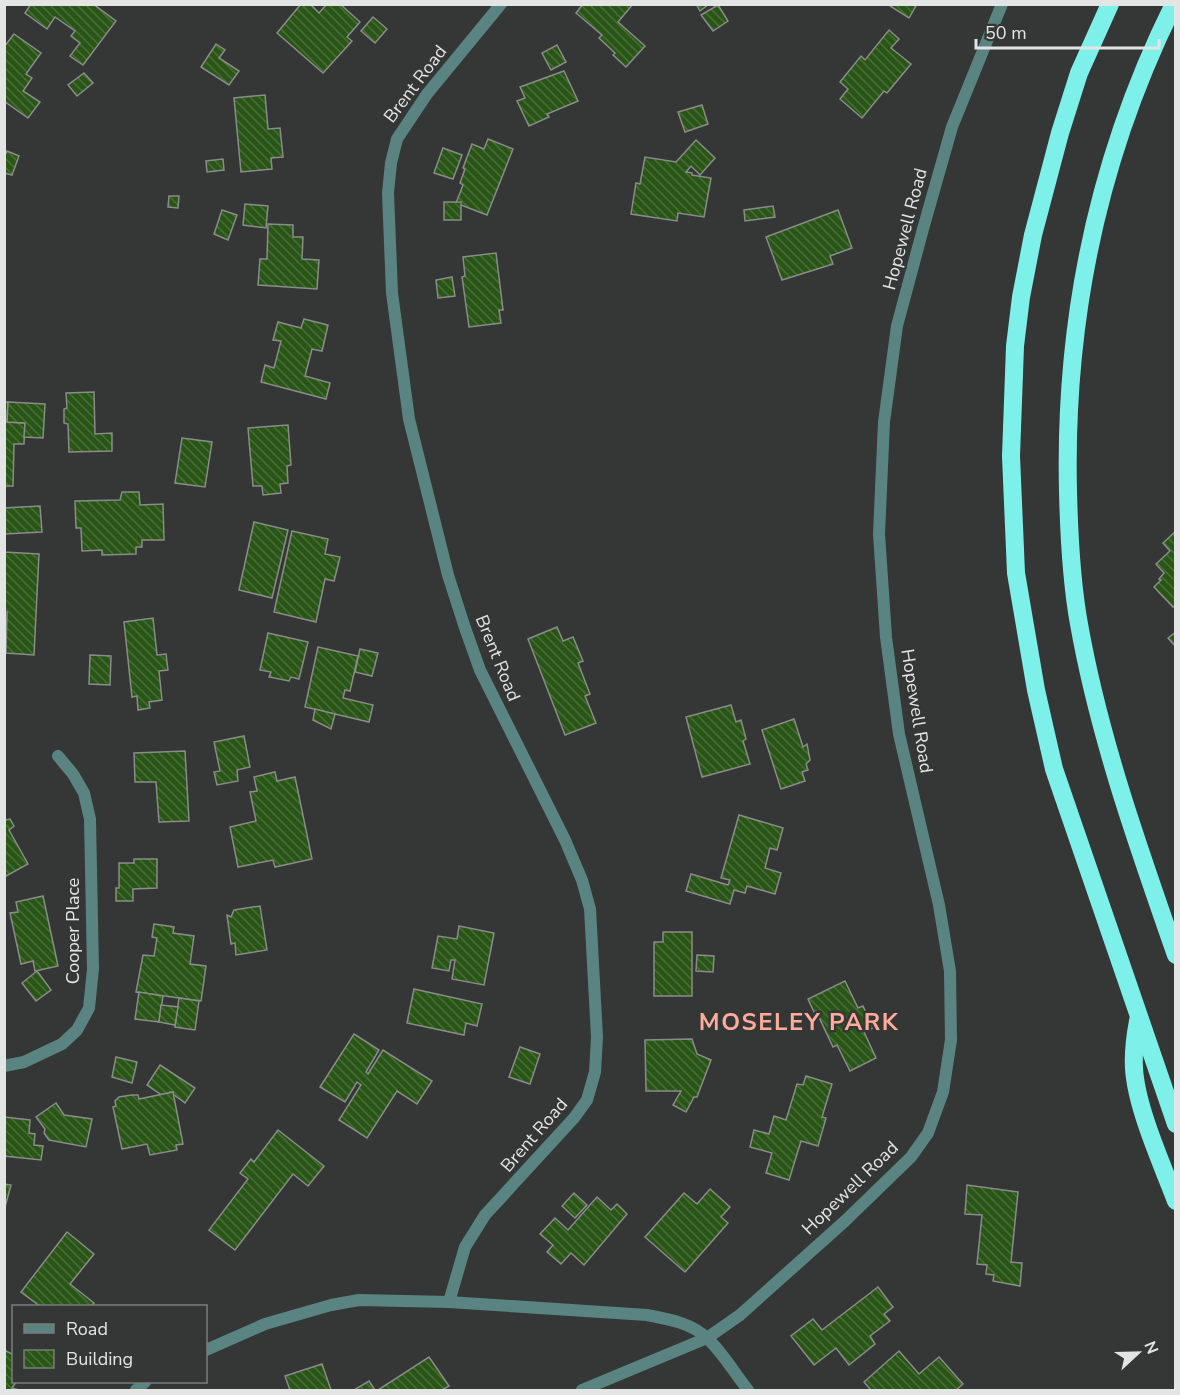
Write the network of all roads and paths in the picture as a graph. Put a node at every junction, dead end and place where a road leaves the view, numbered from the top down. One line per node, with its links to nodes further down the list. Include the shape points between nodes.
1 (501, 4): 11 (street, Brent Road, via 427,94 397,139 388,193 392,292 408,419 451,586 480,670 565,840 590,909 597,1037 595,1072 587,1100 485,1215 465,1247)
2 (1002, 4): 12 (street, Hopewell Road, via 952,127 929,207 897,326 884,422 879,534 886,638 899,734 939,905 950,971 951,1040 943,1092 928,1133 911,1156 740,1315)
3 (1110, 4): 7 (highway, via 1079,73 1033,235 1015,346 1011,456 1016,573 1036,690 1054,769)
4 (1174, 4): 6 (highway, via 1131,106 1102,191 1080,293 1067,451 1071,551 1094,700 1123,801)
5 (58, 756): 8 (street, Cooper Place, via 84,793 90,819 93,969 89,1008 77,1030 62,1044 24,1062)
6 (1176, 955)
7 (1138, 1017): 9 (highway); 10 (highway, via 1134,1070 1138,1092)
8 (4, 1066)
9 (1176, 1124)
10 (1176, 1202)
11 (449, 1302): 12 (street, via 647,1315 685,1324); 13 (street, via 359,1300 331,1305 265,1324)
12 (707, 1338): 14 (street, Hopewell Road); 15 (street)
13 (207, 1350)
14 (582, 1390)
15 (748, 1390)

